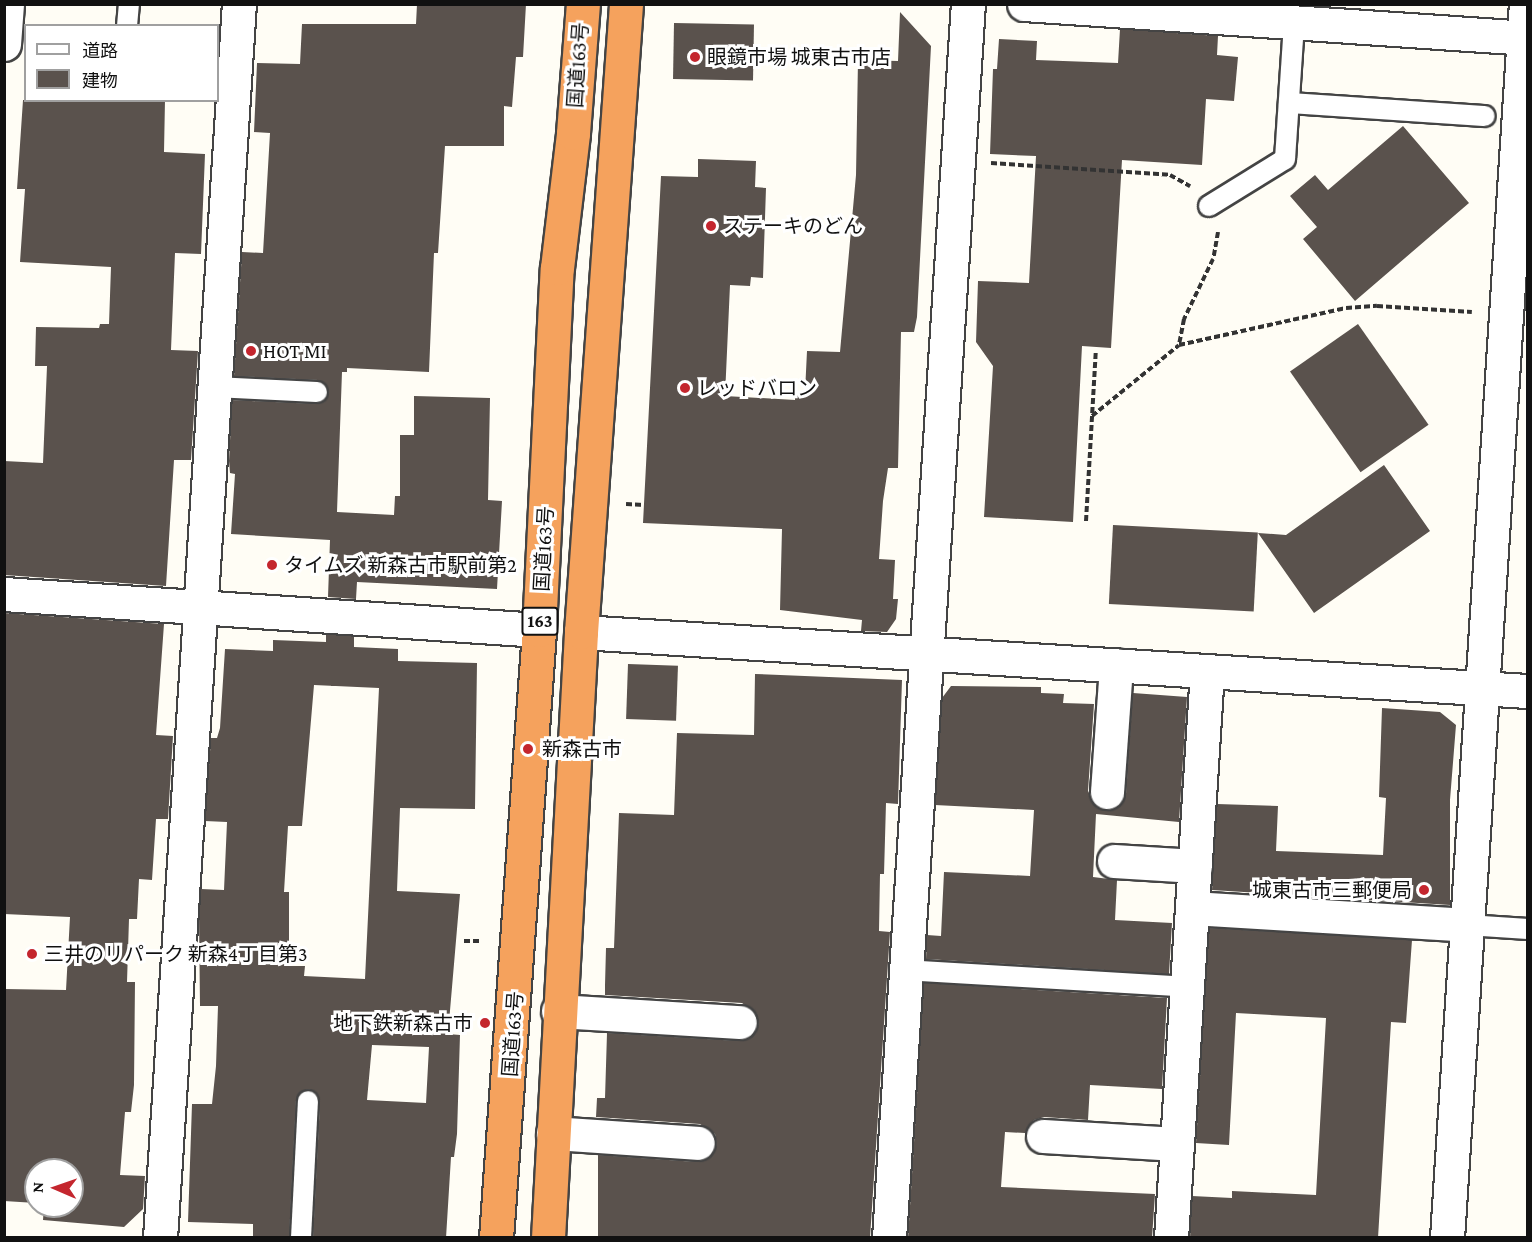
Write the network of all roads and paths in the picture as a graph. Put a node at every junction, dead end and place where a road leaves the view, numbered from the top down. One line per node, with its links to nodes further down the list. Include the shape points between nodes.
1 (7, 4): 12 (street)
2 (129, 4): 10 (lane)
3 (239, 4): 20 (street)
4 (583, 4): 28 (highway, 国道163号 / 163, via 557,268)
5 (626, 4): 29 (highway, 163)
6 (968, 4): 15 (street)
7 (1024, 4): 9 (street)
8 (1526, 4): 11 (street)
9 (1294, 22): 11 (street); 13 (lane)
10 (128, 24)
11 (1526, 38): 17 (street)
12 (4, 44)
13 (1288, 103): 14 (lane); 16 (lane, via 1285,159)
14 (1485, 116)
15 (958, 162): 16 (path, via 1170,175 1188,184); 30 (street)
16 (1209, 206): 18 (path, via 1217,219 1218,240 1205,282 1184,319)
17 (1505, 314): 18 (path, via 1377,306 1346,308); 33 (street)
18 (1179, 345): 22 (path)
19 (1096, 350): 22 (path)
20 (214, 387): 21 (lane); 27 (street)
21 (317, 392)
22 (1092, 416): 25 (path)
23 (626, 504): 24 (path)
24 (644, 505)
25 (1086, 521)
26 (4, 594): 27 (street)
27 (200, 608): 28 (street); 52 (street)
28 (540, 630): 54 (highway, 国道163号 / 163)
29 (581, 632): 30 (street); 45 (highway, 163)
30 (927, 653): 31 (street); 43 (street)
31 (1116, 665): 32 (street); 35 (street)
32 (1207, 670): 33 (street); 37 (street)
33 (1482, 688): 34 (street); 39 (street)
34 (1527, 691)
35 (1107, 792)
36 (1113, 861): 37 (street)
37 (1195, 866): 38 (street)
38 (1192, 908): 39 (street); 44 (street)
39 (1467, 925): 40 (lane); 58 (street)
40 (1527, 929)
41 (464, 940): 42 (path)
42 (486, 941)
43 (906, 970): 44 (lane); 56 (street)
44 (1187, 987): 51 (street)
45 (558, 1011): 46 (street); 48 (highway, 163)
46 (740, 1022)
47 (308, 1101): 53 (lane)
48 (553, 1133): 50 (street); 55 (highway, 163)
49 (1043, 1136): 51 (street)
50 (698, 1143)
51 (1177, 1144): 57 (street)
52 (160, 1238)
53 (301, 1238)
54 (496, 1238)
55 (548, 1238)
56 (889, 1238)
57 (1171, 1238)
58 (1447, 1238)

